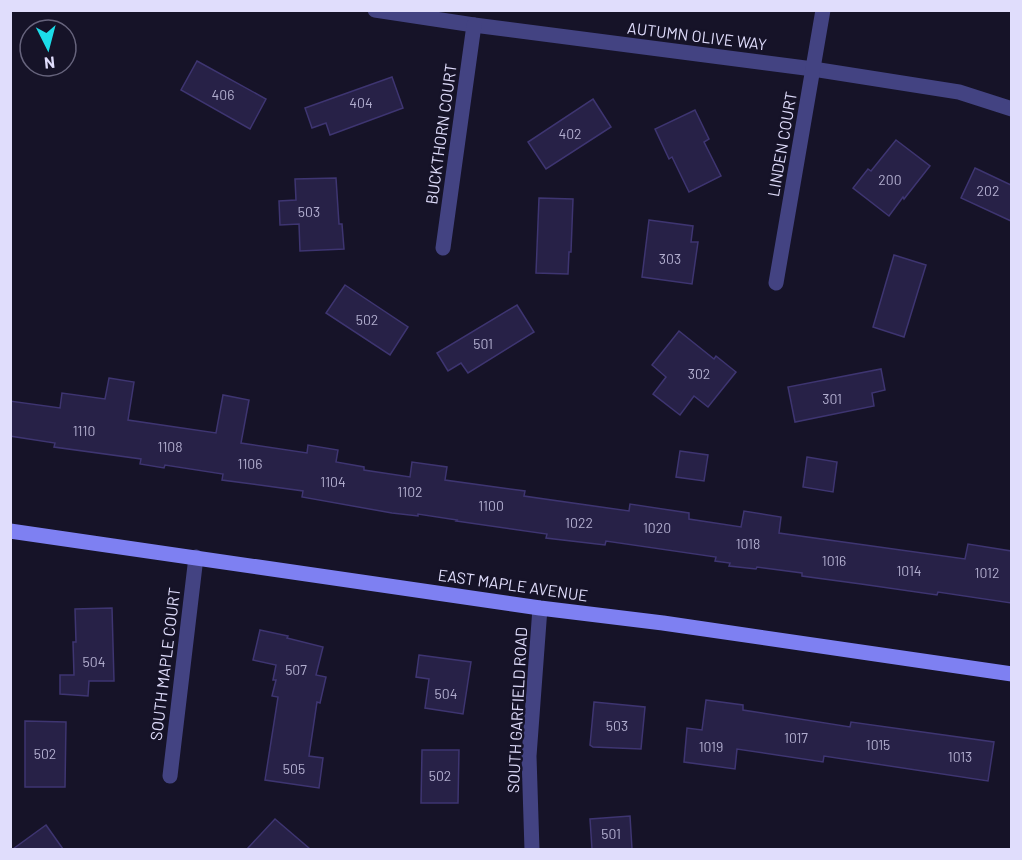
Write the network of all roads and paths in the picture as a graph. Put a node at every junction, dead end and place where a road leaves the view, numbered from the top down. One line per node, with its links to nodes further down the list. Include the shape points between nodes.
1 (375, 10): 3 (street, AUTUMN OLIVE WAY)
2 (823, 10): 4 (street, LINDEN COURT)
3 (474, 25): 4 (street, AUTUMN OLIVE WAY); 6 (street, BUCKTHORN COURT)
4 (813, 69): 5 (street, AUTUMN OLIVE WAY, via 959,92); 7 (street, LINDEN COURT)
5 (1011, 109)
6 (443, 248)
7 (776, 283)
8 (10, 531): 9 (main road, EAST MAPLE AVENUE)
9 (196, 557): 10 (main road, EAST MAPLE AVENUE); 12 (street, SOUTH MAPLE COURT)
10 (540, 608): 11 (main road, EAST MAPLE AVENUE); 13 (street, SOUTH GARFIELD ROAD, via 529,756)
11 (1011, 674)
12 (170, 776)
13 (532, 849)

